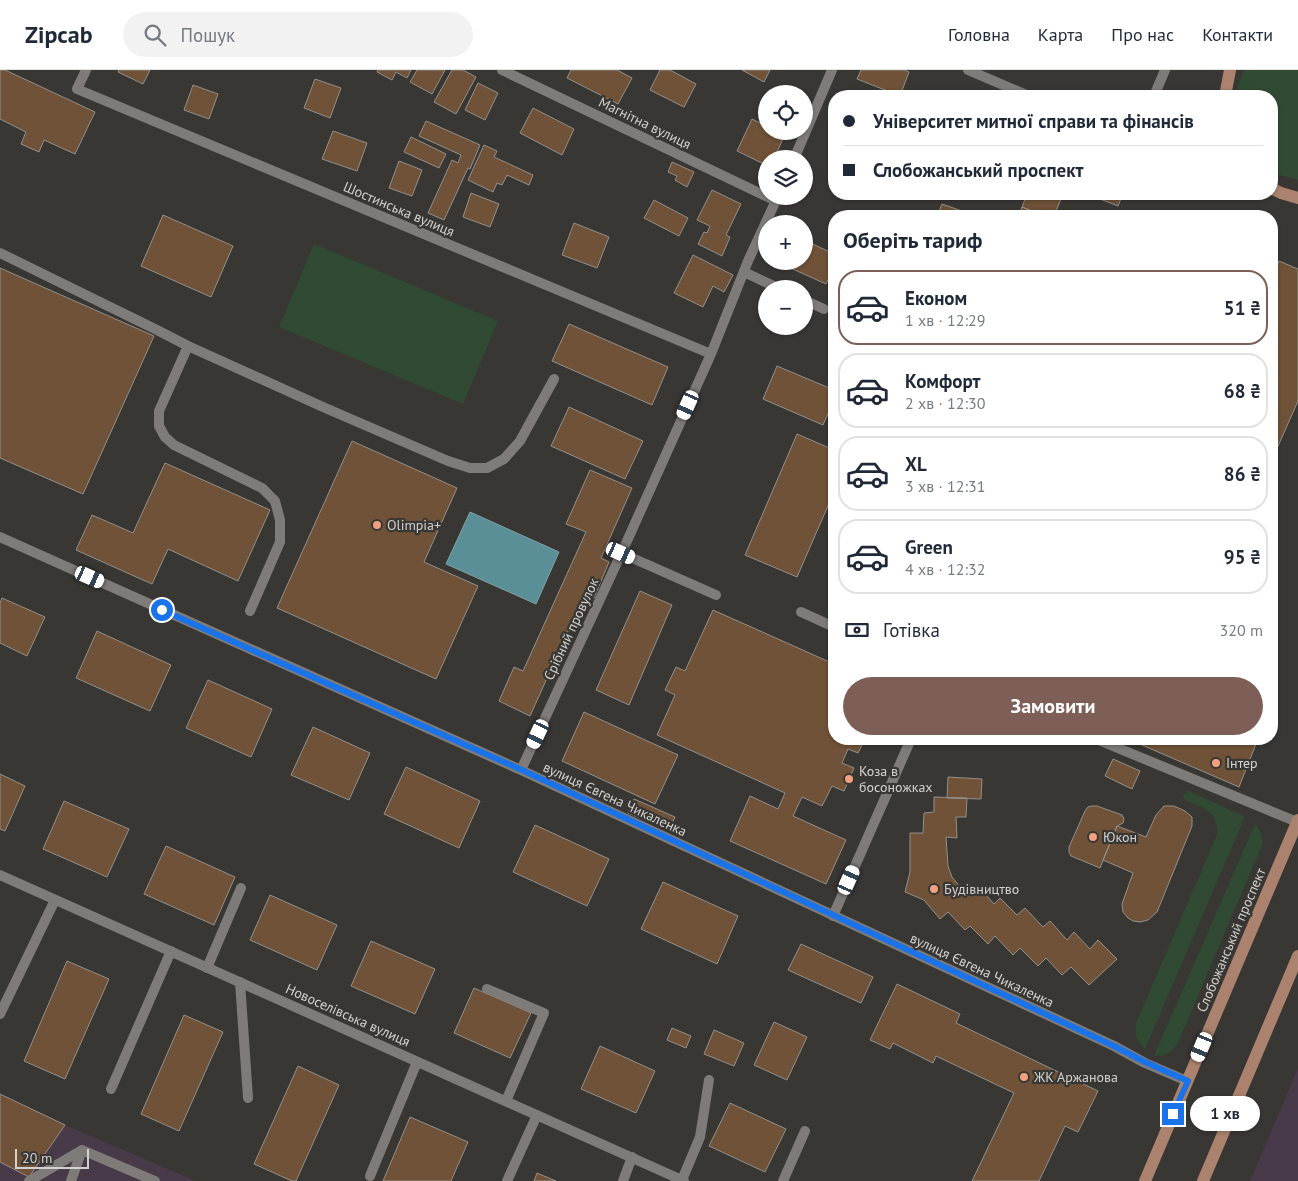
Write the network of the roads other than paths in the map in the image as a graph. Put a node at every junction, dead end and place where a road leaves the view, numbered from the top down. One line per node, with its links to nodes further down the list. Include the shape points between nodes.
1 (86, 70): 21 (street, Шостинська вулиця, via 76,89)
2 (502, 70): 11 (street, Магнітна вулиця)
3 (832, 70): 10 (street)
4 (968, 70): 7 (street)
5 (1165, 70): 8 (street)
6 (1230, 71): 9 (main road)
7 (1015, 90)
8 (1157, 90)
9 (1225, 90)
10 (798, 150)
11 (758, 190)
12 (1278, 191): 13 (main road)
13 (1298, 198)
14 (774, 205): 16 (street, Срібний провулок)
15 (0, 253): 20 (street)
16 (744, 272): 17 (street); 21 (street, Срібний провулок)
17 (761, 280)
18 (813, 304): 19 (street)
19 (824, 309)
20 (188, 346): 22 (street, via 448,462 470,468 487,468 504,459 520,442); 26 (street, via 158,410 159,426 174,445 262,488 275,501 280,520 280,542)
21 (711, 354): 24 (street, Срібний провулок)
22 (554, 379)
23 (0, 537): 31 (street, вулиця Євгена Чикаленка)
24 (621, 553): 25 (street); 31 (street, Срібний провулок)
25 (716, 595)
26 (250, 611)
27 (801, 612): 28 (street)
28 (828, 623)
29 (908, 745): 36 (street)
30 (1111, 745): 32 (street)
31 (522, 770): 36 (street, вулиця Євгена Чикаленка)
32 (1298, 821): 45 (main road, Слобожанський проспект)
33 (0, 875): 35 (street, Новоселівська вулиця)
34 (241, 888): 39 (street)
35 (55, 900): 37 (street, Новоселівська вулиця); 42 (street)
36 (833, 916): 45 (street, вулиця Євгена Чикаленка)
37 (171, 951): 39 (street, Новоселівська вулиця); 46 (street)
38 (1298, 956): 62 (main road)
39 (207, 968): 40 (street, Новоселівська вулиця)
40 (240, 982): 43 (street, Новоселівська вулиця); 47 (street)
41 (487, 989): 48 (street, via 544,1013)
42 (0, 1014)
43 (417, 1062): 48 (street, Новоселівська вулиця); 53 (street)
44 (709, 1080): 54 (street, via 700,1138)
45 (1188, 1081): 61 (main road, Слобожанський проспект)
46 (111, 1089)
47 (248, 1098)
48 (506, 1101): 49 (street, Новоселівська вулиця)
49 (537, 1115): 52 (street, Новоселівська вулиця); 58 (street)
50 (805, 1131): 60 (street)
51 (82, 1150): 55 (street); 56 (street); 57 (street)
52 (632, 1157): 54 (street, Новоселівська вулиця); 59 (street)
53 (370, 1176)
54 (683, 1180)
55 (29, 1181)
56 (71, 1181)
57 (155, 1181)
58 (507, 1181)
59 (623, 1181)
60 (783, 1181)
61 (1145, 1181)
62 (1202, 1181)

